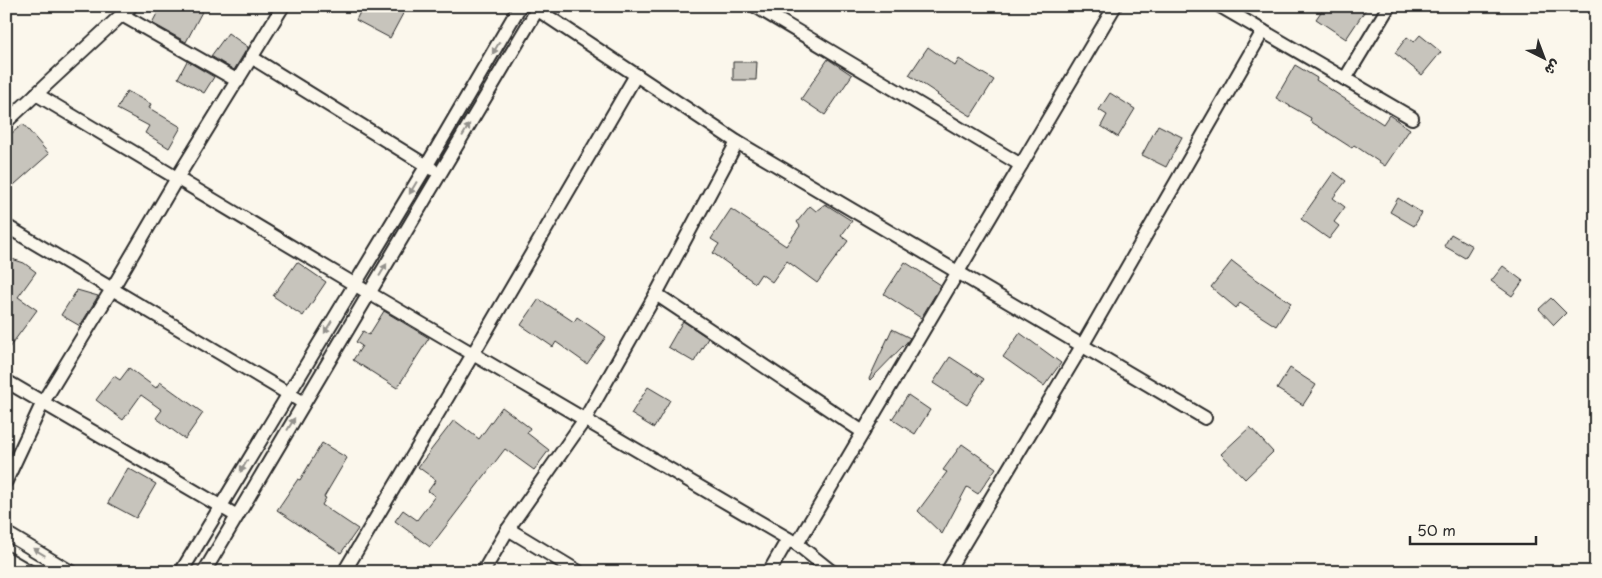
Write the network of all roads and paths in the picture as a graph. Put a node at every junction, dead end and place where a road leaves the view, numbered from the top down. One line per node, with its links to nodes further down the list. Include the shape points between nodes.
1 (283, 6): 10 (street)
2 (520, 6): 19 (street, one-way to 19)
3 (754, 6): 18 (street)
4 (1115, 6): 18 (street)
5 (1220, 6): 9 (street)
6 (1389, 6): 12 (street)
7 (535, 8): 11 (street); 20 (street, one-way to 7)
8 (126, 10): 13 (street); 14 (street)
9 (1263, 31): 12 (street); 28 (street)
10 (251, 57): 13 (street); 19 (street)
11 (636, 75): 17 (street); 29 (street)
12 (1346, 79): 15 (street)
13 (238, 81): 21 (street)
14 (36, 94): 16 (street); 21 (street)
15 (1412, 118)
16 (6, 122)
17 (737, 142): 23 (street); 27 (street)
18 (1021, 164): 23 (street)
19 (427, 165): 20 (street); 24 (street, one-way to 24)
20 (440, 173): 26 (street, one-way to 20)
21 (176, 178): 24 (street); 25 (street)
22 (6, 226): 25 (street)
23 (958, 272): 28 (street); 36 (street)
24 (354, 284): 26 (street); 31 (street, one-way to 31)
25 (112, 289): 31 (street); 32 (street)
26 (369, 293): 29 (street); 33 (street)
27 (656, 294): 35 (street); 36 (street)
28 (1082, 346): 34 (street); 53 (street)
29 (473, 354): 35 (street); 48 (street)
30 (6, 381): 32 (street)
31 (288, 394): 33 (street); 38 (street, one-way to 38)
32 (42, 402): 37 (street); 38 (street)
33 (304, 403): 39 (street, one-way to 33)
34 (1204, 418)
35 (585, 419): 40 (street); 42 (street)
36 (863, 432): 42 (street)
37 (6, 481)
38 (220, 506): 39 (street); 46 (street)
39 (237, 516): 47 (street)
40 (508, 529): 49 (street); 50 (street)
41 (6, 533): 45 (street, one-way to 41)
42 (793, 541): 51 (street); 52 (street)
43 (6, 558): 44 (street)
44 (30, 572)
45 (71, 572)
46 (180, 572)
47 (204, 572)
48 (344, 572)
49 (483, 572)
50 (579, 572)
51 (769, 572)
52 (832, 572)
53 (948, 572)

